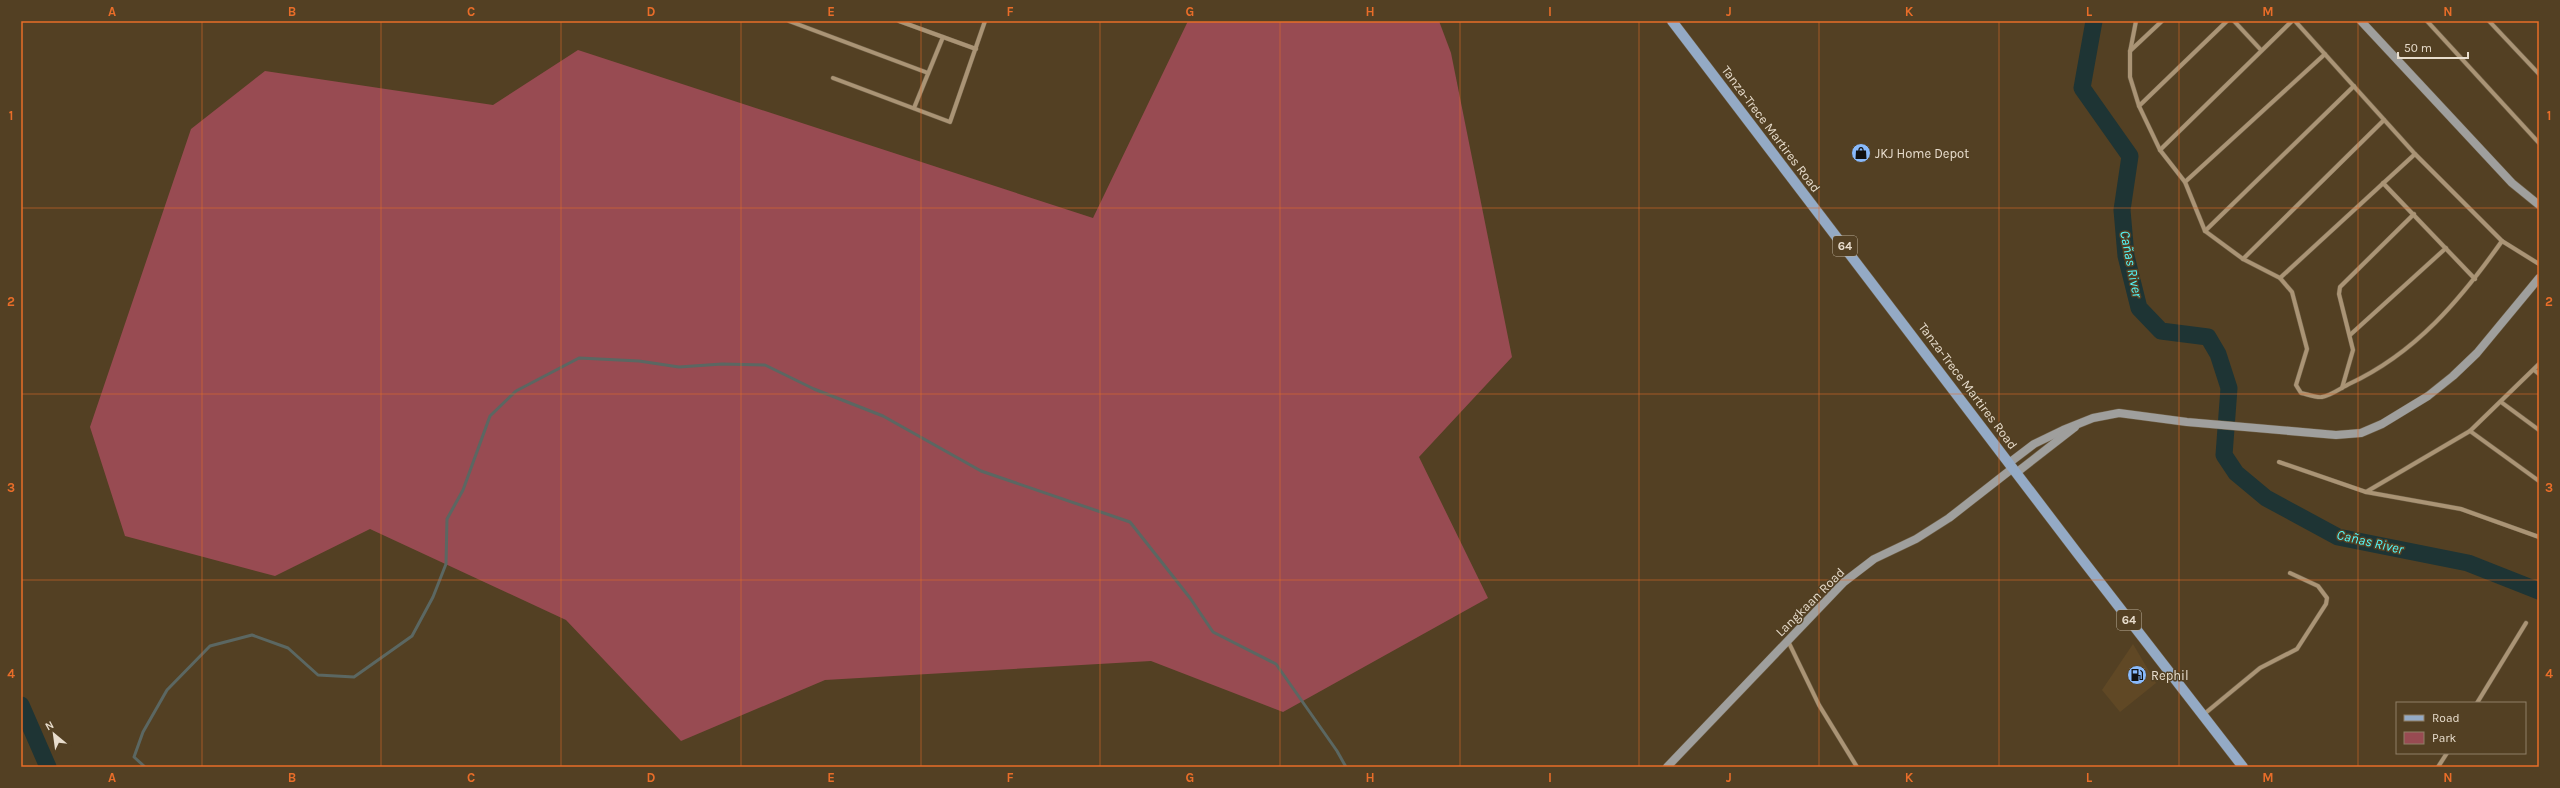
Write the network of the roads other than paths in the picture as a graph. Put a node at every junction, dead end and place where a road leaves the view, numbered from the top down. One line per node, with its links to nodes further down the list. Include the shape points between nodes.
1 (789, 21): 19 (street)
2 (901, 21): 14 (street)
3 (985, 21): 15 (street)
4 (1672, 21): 53 (main road, Tanza-Trece Martires Road / 64)
5 (2136, 21): 17 (street)
6 (2162, 21): 17 (street)
7 (2227, 21): 23 (street)
8 (2234, 21): 16 (street)
9 (2292, 21): 16 (street)
10 (2295, 21): 18 (street)
11 (2361, 21): 31 (street, via 2512,183)
12 (2427, 21): 26 (street)
13 (2489, 21): 20 (street)
14 (942, 37): 15 (street); 19 (street)
15 (976, 49): 24 (street, via 950,122)
16 (2261, 50): 27 (street)
17 (2130, 52): 23 (street, via 2130,77)
18 (2325, 54): 22 (street); 29 (street)
19 (928, 73): 24 (street)
20 (2539, 74)
21 (832, 78): 24 (street)
22 (2354, 86): 25 (street); 33 (street)
23 (2139, 106): 27 (street)
24 (914, 108)
25 (2384, 120): 28 (street); 36 (street)
26 (2539, 143)
27 (2160, 150): 29 (street)
28 (2415, 154): 30 (street); 34 (street)
29 (2186, 182): 33 (street)
30 (2383, 183): 32 (street); 38 (street)
31 (2538, 203)
32 (2414, 214): 35 (street); 41 (street, via 2340,287 2339,294)
33 (2205, 231): 36 (street)
34 (2502, 240): 37 (street); 40 (street)
35 (2446, 248): 40 (street); 41 (street)
36 (2243, 259): 38 (street)
37 (2539, 264)
38 (2280, 278): 45 (street, via 2292,292 2307,349 2296,389 2301,393 2322,397)
39 (2539, 278): 47 (street, via 2477,353 2453,376 2428,396 2382,424 2361,433 2336,435 2187,422 2119,413 2093,418)
40 (2475, 279): 45 (street, via 2447,312 2412,346 2366,376)
41 (2350, 335): 45 (street, via 2353,350)
42 (2539, 364): 43 (street)
43 (2534, 370): 44 (street); 46 (street)
44 (2539, 374)
45 (2342, 388)
46 (2501, 402): 48 (street); 49 (street)
47 (2075, 427): 50 (street, via 2034,444); 51 (street)
48 (2539, 430)
49 (2470, 431): 54 (street); 55 (street)
50 (2025, 451): 51 (street); 53 (street)
51 (2033, 461): 53 (street)
52 (2279, 462): 55 (street)
53 (2013, 468): 59 (street, Langkaan Road, via 1949,518 1916,539 1874,559 1844,582); 61 (main road, Tanza-Trece Martires Road / 64)
54 (2539, 481)
55 (2366, 492): 56 (street, via 2461,509)
56 (2539, 537)
57 (2290, 573): 61 (street, via 2318,586 2327,598 2326,604 2297,649 2260,668)
58 (2526, 623): 60 (street)
59 (1788, 641): 63 (street, Langkaan Road); 64 (street, via 1819,705)
60 (2478, 702)
61 (2203, 715): 65 (main road, Tanza-Trece Martires Road / 64)
62 (2446, 754): 66 (street)
63 (1667, 767)
64 (1857, 767)
65 (2243, 767)
66 (2438, 767)

